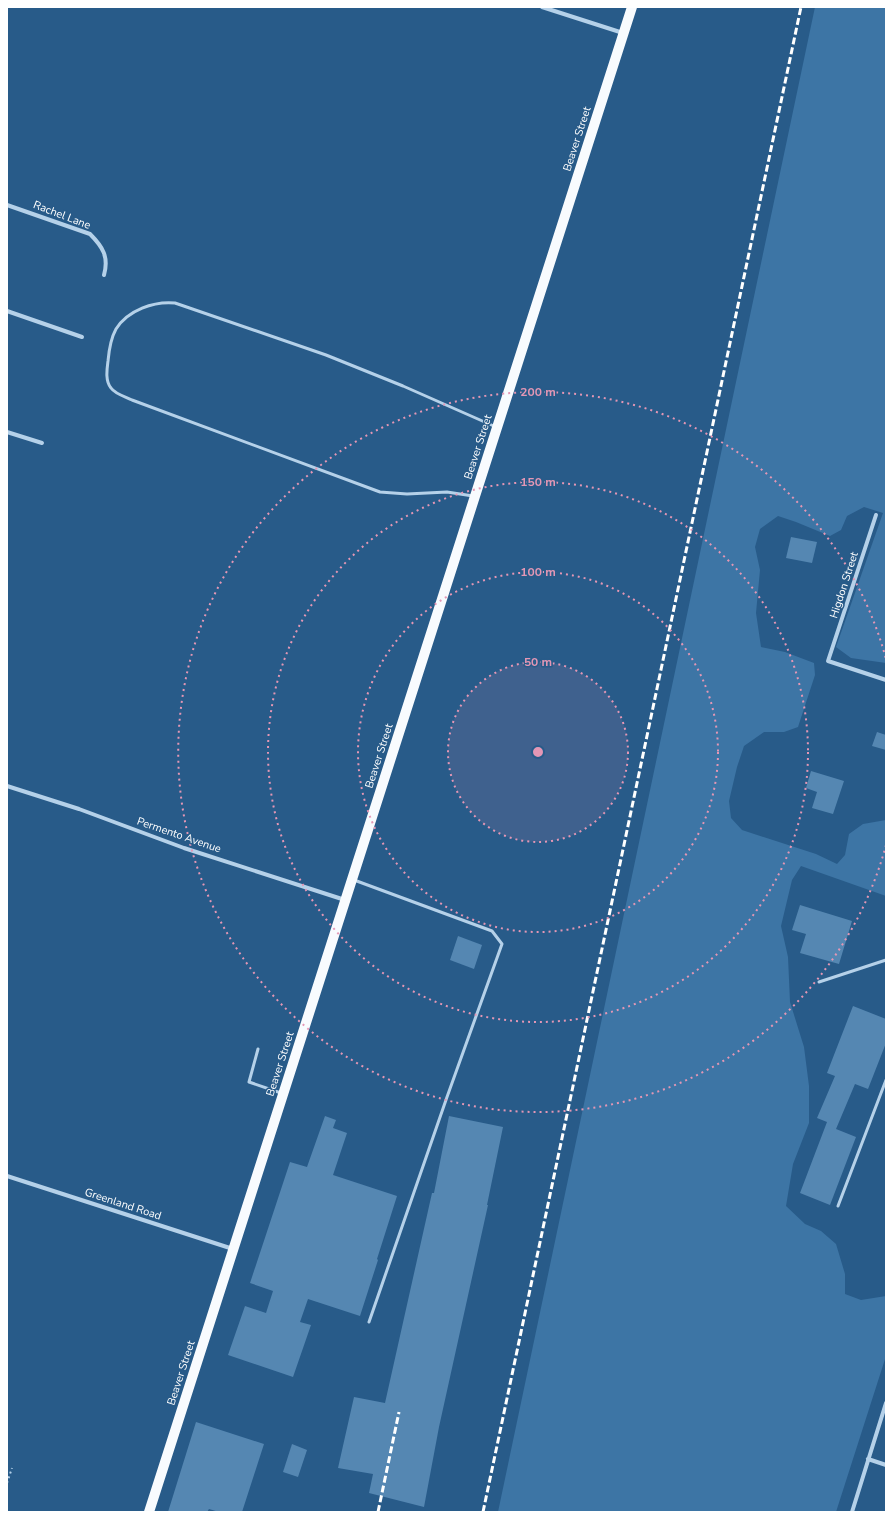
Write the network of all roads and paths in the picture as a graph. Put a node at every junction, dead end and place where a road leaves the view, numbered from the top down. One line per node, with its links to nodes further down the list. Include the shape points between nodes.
1 (542, 7): 3 (street)
2 (632, 7): 3 (main road, Beaver Street)
3 (624, 33): 8 (main road, Beaver Street)
4 (7, 205): 5 (street, Rachel Lane, via 90,234 105,255 107,265)
5 (104, 275)
6 (7, 311): 7 (street)
7 (82, 337)
8 (497, 427): 11 (main road, Beaver Street); 11 (lane, via 326,355 175,303 156,304 130,315 115,330 109,348 107,378 111,388 132,400 380,492 446,492)
9 (7, 432): 10 (street)
10 (42, 443)
11 (475, 496): 15 (main road, Beaver Street)
12 (876, 515): 13 (street, Higdon Street, via 828,661)
13 (886, 680)
14 (7, 786): 16 (street, Permento Avenue, via 79,809 190,850)
15 (352, 879): 16 (main road, Beaver Street); 25 (lane, via 492,931 502,944)
16 (345, 900): 21 (main road, Beaver Street)
17 (886, 960): 18 (lane)
18 (819, 982)
19 (258, 1049): 21 (lane, via 249,1082)
20 (886, 1080): 23 (lane)
21 (283, 1093): 24 (main road, Beaver Street)
22 (7, 1176): 24 (street, Greenland Road)
23 (838, 1206)
24 (233, 1249): 31 (main road, Beaver Street)
25 (369, 1322)
26 (886, 1403): 27 (street)
27 (868, 1459): 28 (street); 32 (street)
28 (886, 1465)
29 (12, 1468): 30 (path)
30 (7, 1483)
31 (149, 1512)
32 (852, 1512)

